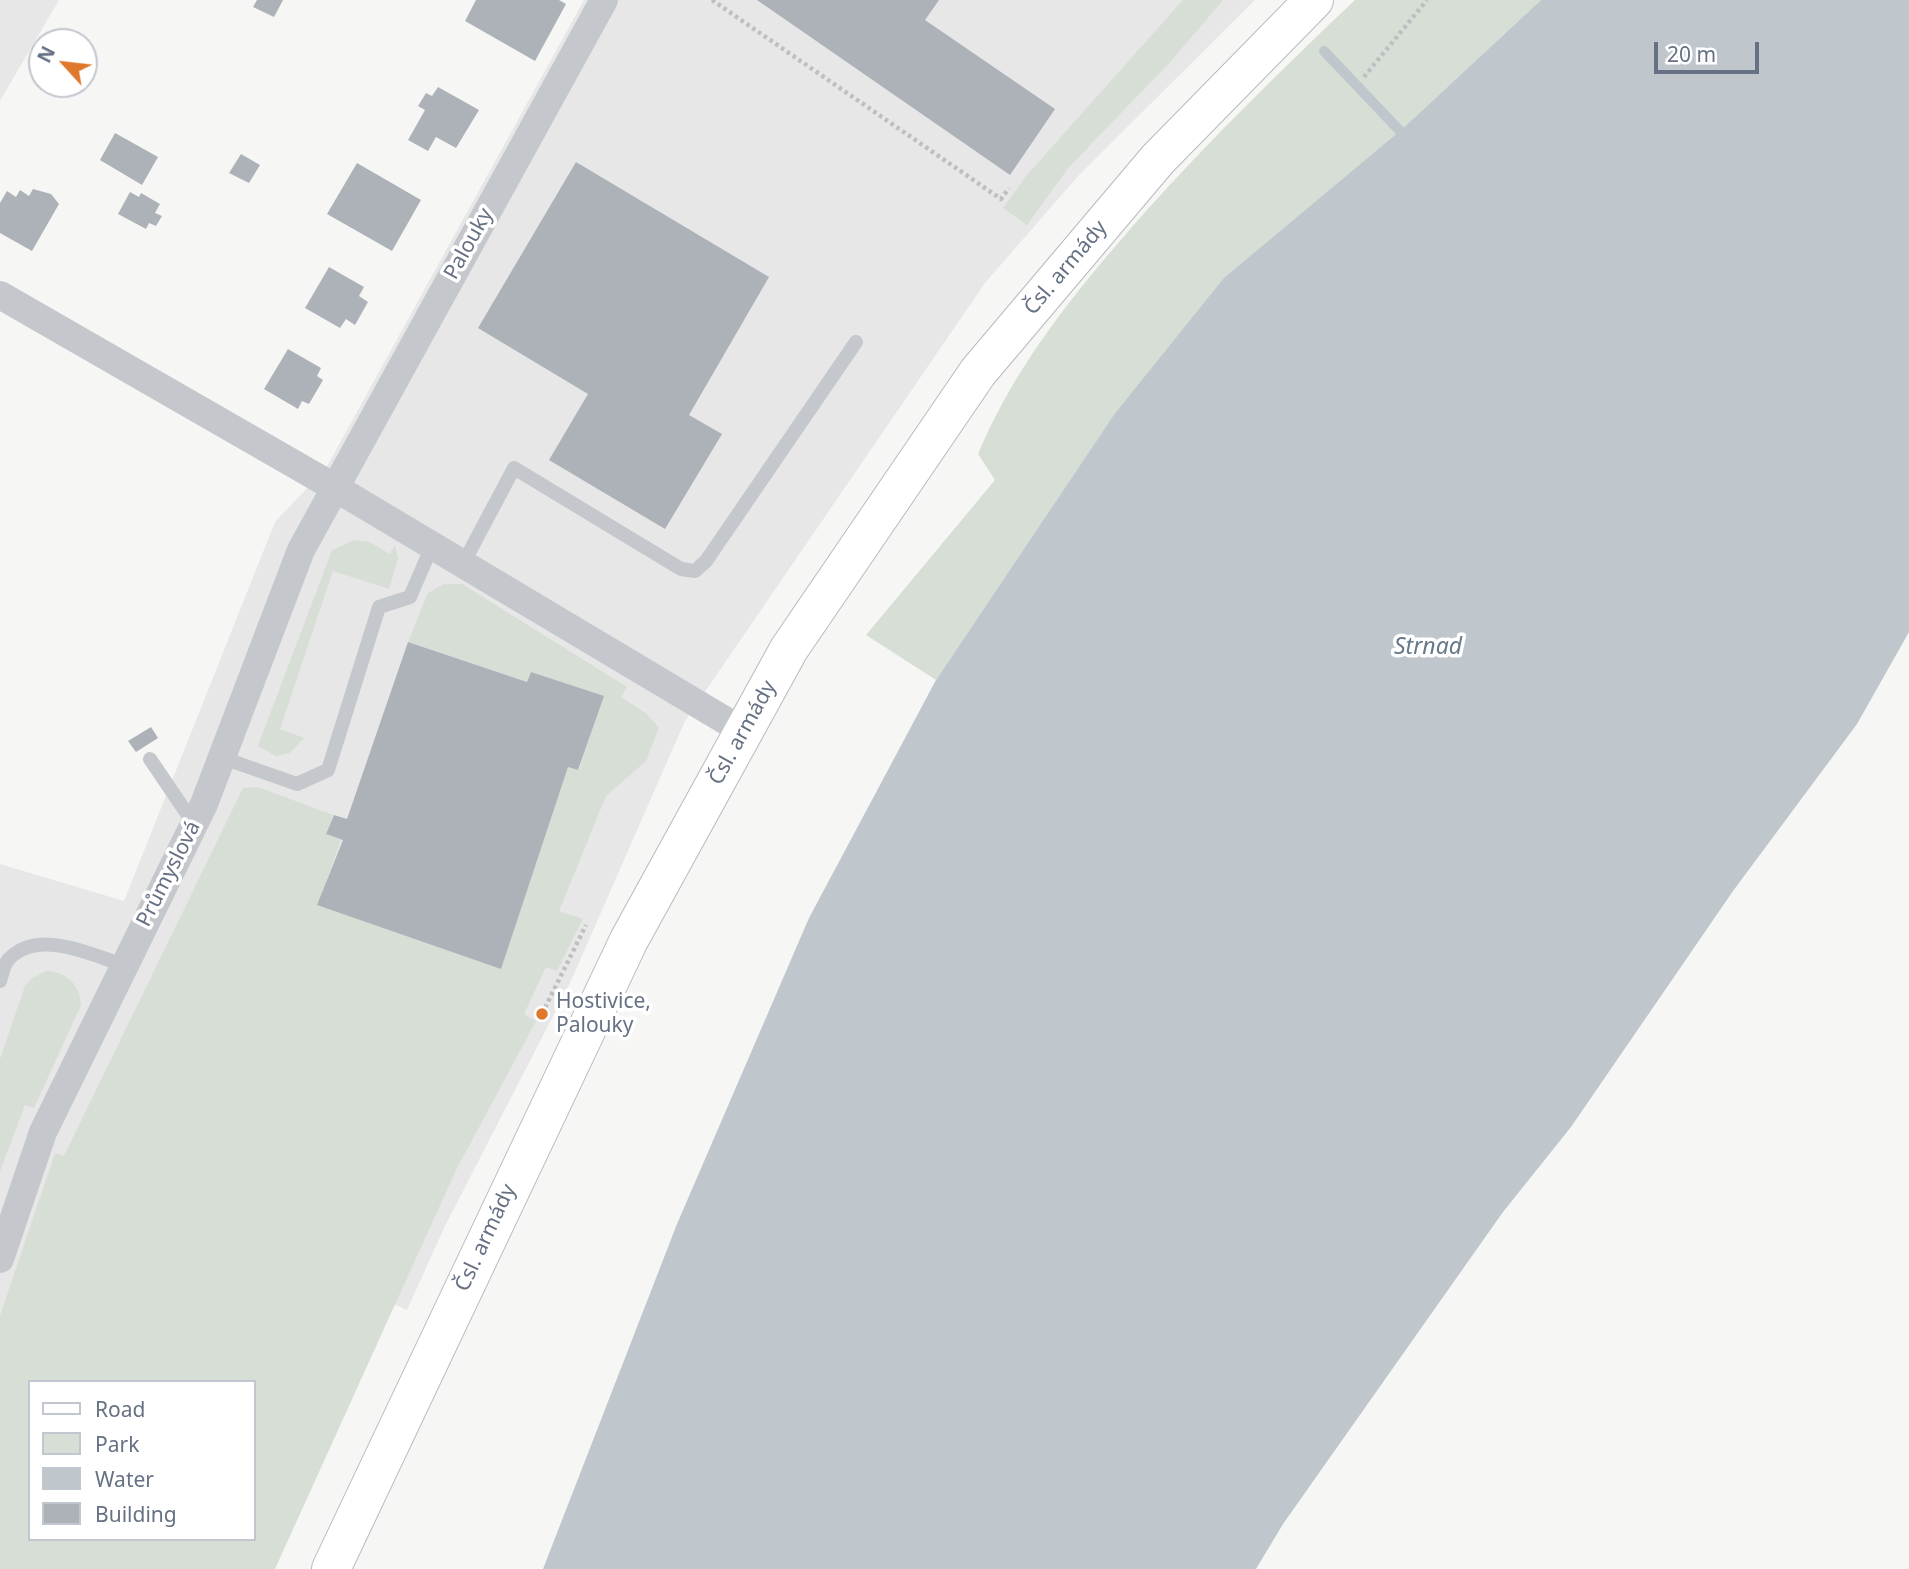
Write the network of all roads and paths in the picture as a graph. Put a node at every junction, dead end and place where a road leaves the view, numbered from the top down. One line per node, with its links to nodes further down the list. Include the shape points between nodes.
1 (604, 0): 9 (street, Palouky)
2 (712, 0): 6 (path, via 1001,199)
3 (1314, 0): 12 (main road, Čsl. armády, via 1158,159 978,372 789,649)
4 (1427, 0): 5 (path)
5 (1364, 78)
6 (1009, 188)
7 (0, 295): 9 (street)
8 (856, 342): 11 (lane, via 695,571 681,569 514,468)
9 (334, 487): 10 (street); 13 (street, Průmyslová, via 302,550)
10 (432, 546): 11 (street); 13 (lane, via 410,597 379,607 328,770 297,784)
11 (463, 564): 12 (street)
12 (743, 731): 22 (main road, Čsl. armády, via 628,940)
13 (220, 757): 15 (street, Průmyslová)
14 (150, 759): 15 (lane)
15 (194, 824): 18 (street, Průmyslová)
16 (586, 925): 20 (path)
17 (4, 956): 18 (lane, via 35,944 69,947); 19 (lane)
18 (123, 965): 21 (street, Průmyslová, via 43,1132)
19 (0, 981)
20 (542, 1014)
21 (0, 1259)
22 (331, 1569)

